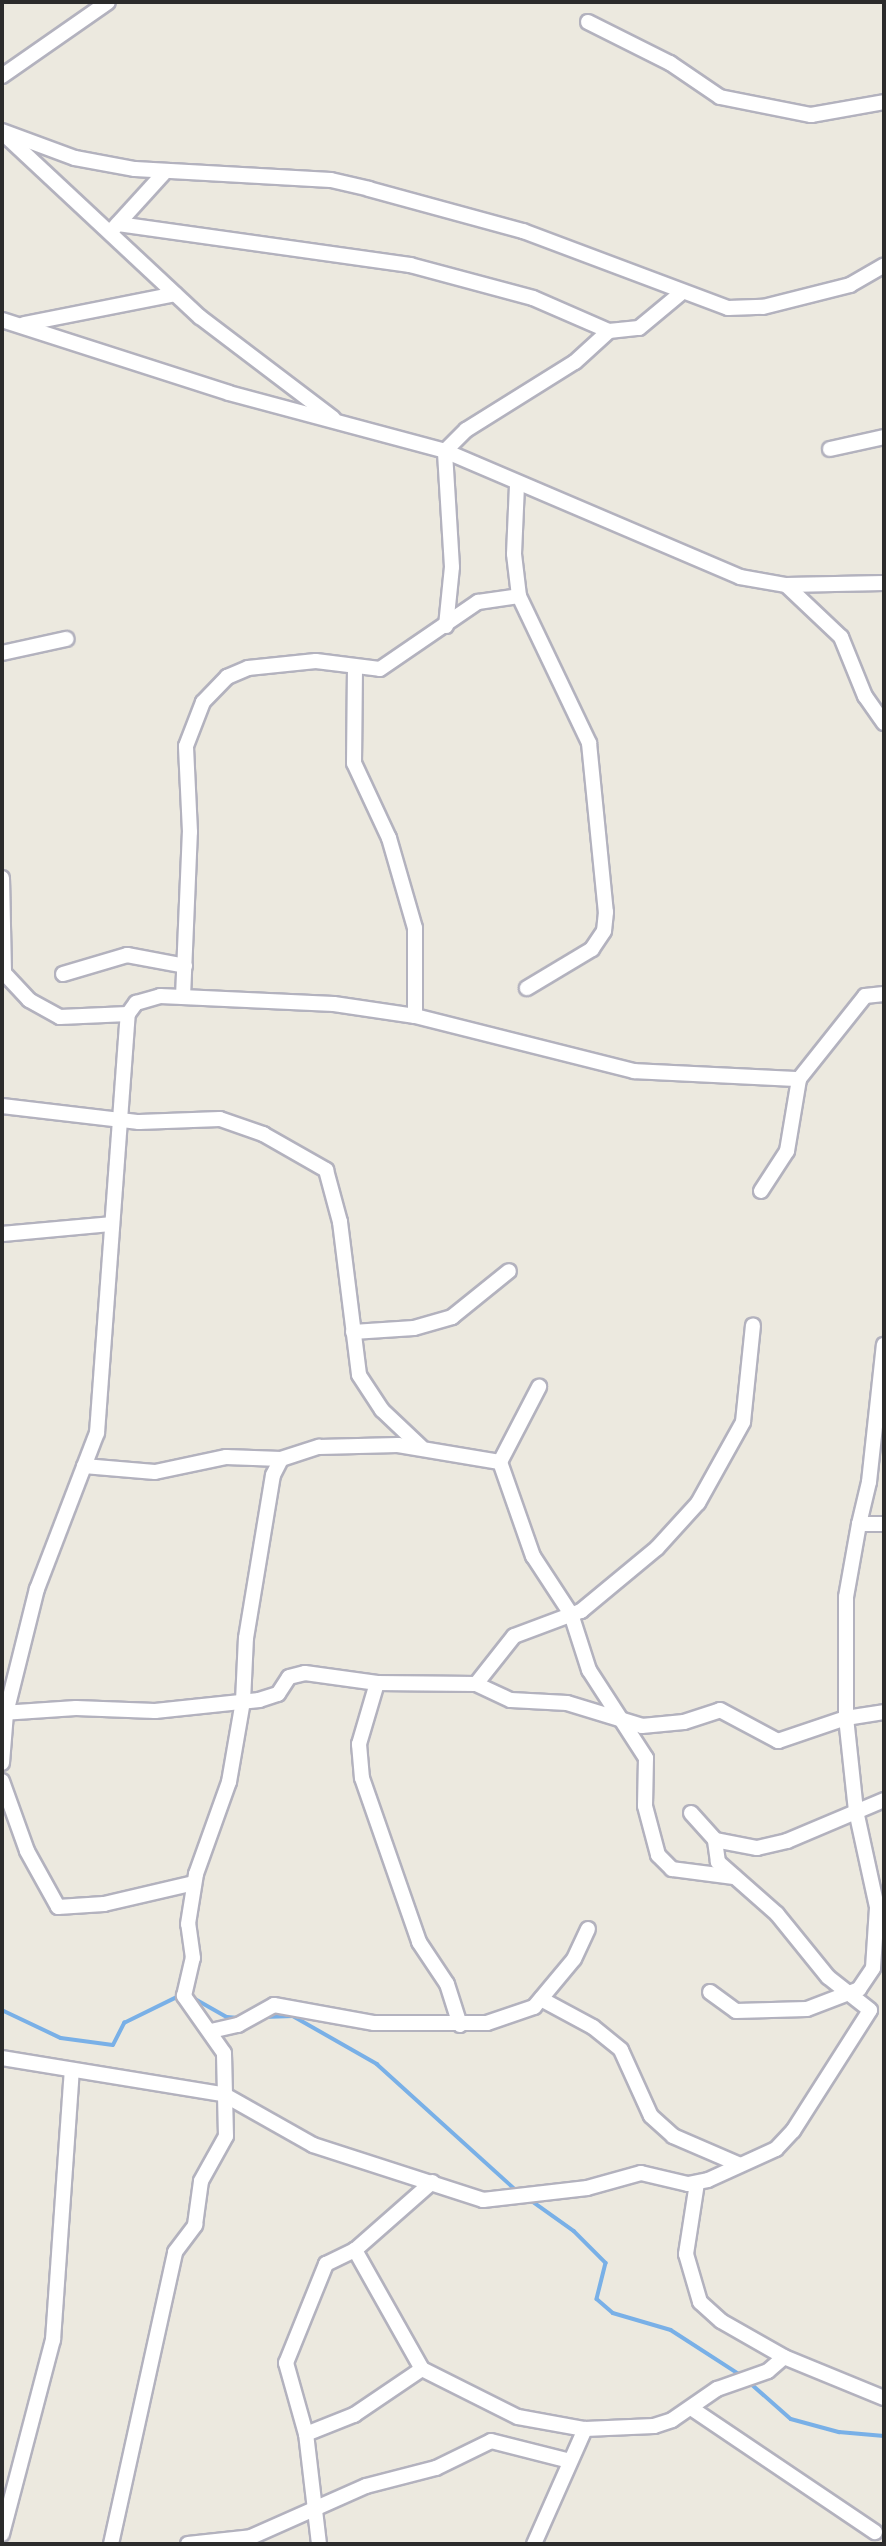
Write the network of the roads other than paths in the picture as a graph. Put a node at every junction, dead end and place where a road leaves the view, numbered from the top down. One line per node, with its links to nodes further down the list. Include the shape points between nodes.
1 (108, 2): 3 (street)
2 (588, 22): 4 (street, via 670,63 720,97 811,115)
3 (2, 76)
4 (884, 102)
5 (2, 133): 6 (street, via 75,158); 7 (street)
6 (164, 173): 7 (street); 10 (street, via 310,179 369,189 523,231)
7 (113, 228): 9 (street); 13 (street, via 410,265 533,298)
8 (884, 265): 10 (street, via 850,285 763,307 728,308)
9 (175, 294): 12 (street); 14 (street, via 259,365)
10 (680, 294): 13 (street, via 639,328)
11 (2, 320): 12 (street)
12 (23, 325): 14 (street, via 85,349)
13 (609, 331): 17 (street, via 575,362 466,430)
14 (340, 423): 17 (street)
15 (884, 437): 16 (street)
16 (830, 449)
17 (445, 450): 18 (street); 22 (street, via 452,567)
18 (517, 485): 20 (street, via 716,570); 21 (street, via 514,554)
19 (884, 583): 20 (street)
20 (786, 585): 26 (street, via 841,637 865,696)
21 (519, 596): 22 (street, via 478,602); 31 (street, via 589,743 606,912 600,941 592,949)
22 (446, 626): 25 (street, via 394,663)
23 (66, 639): 24 (street)
24 (2, 653)
25 (355, 668): 28 (street, via 316,661 248,668 227,677 203,702 186,746); 35 (street, via 354,763 389,838 415,928)
26 (884, 723)
27 (2, 878): 29 (street)
28 (185, 966): 30 (street, via 127,955); 33 (street)
29 (3, 973): 34 (street, via 29,1000 52,1014)
30 (63, 974)
31 (527, 988)
32 (884, 994): 36 (street, via 865,996)
33 (183, 997): 34 (street, via 144,999); 35 (street, via 334,1004)
34 (128, 1014): 38 (street)
35 (415, 1016): 36 (street, via 634,1071)
36 (799, 1079): 39 (street, via 787,1151)
37 (2, 1106): 38 (street)
38 (119, 1120): 40 (street); 44 (street, via 220,1119 263,1134 326,1170 340,1222)
39 (761, 1191)
40 (112, 1224): 41 (street); 50 (street, via 97,1433)
41 (2, 1234)
42 (509, 1271): 44 (street, via 452,1317 414,1328)
43 (753, 1326): 53 (street, via 743,1422 729,1455 681,1525 633,1570)
44 (353, 1332): 47 (street, via 363,1385)
45 (884, 1345): 51 (street, via 869,1482)
46 (540, 1387): 49 (street)
47 (421, 1447): 48 (street, via 319,1447); 49 (street)
48 (281, 1460): 50 (street, via 226,1457 155,1472); 56 (street, via 273,1475 246,1638)
49 (500, 1462): 53 (street, via 533,1556)
50 (84, 1466): 58 (street, via 37,1589)
51 (859, 1524): 52 (street); 60 (street, via 846,1597)
52 (884, 1524)
53 (571, 1614): 55 (street, via 514,1636); 59 (street, via 589,1670)
54 (377, 1683): 55 (street); 56 (street, via 305,1673 289,1677 271,1698); 74 (street, via 359,1744 362,1778 419,1942 447,1983)
55 (476, 1684): 59 (street, via 511,1700 567,1703)
56 (243, 1701): 58 (street, via 155,1711); 68 (street, via 227,1793)
57 (884, 1712): 60 (street)
58 (4, 1713): 61 (street)
59 (623, 1718): 60 (street, via 657,1726 720,1710 778,1741); 67 (street, via 646,1758 645,1806 663,1863 690,1873)
60 (846, 1718): 64 (street)
61 (2, 1763)
62 (2, 1781): 68 (street, via 27,1851 58,1906 104,1904)
63 (884, 1800): 64 (street)
64 (856, 1811): 66 (street, via 771,1846 744,1848); 71 (street, via 877,1907 877,1933 868,1979)
65 (691, 1813): 66 (street)
66 (715, 1840): 67 (street, via 718,1862)
67 (733, 1877): 71 (street, via 777,1914)
68 (194, 1883): 75 (street, via 188,1924 192,1970 184,1996)
69 (589, 1929): 72 (street, via 574,1959)
70 (710, 1992): 71 (street, via 730,2010 744,2012 807,2009)
71 (849, 1995): 73 (street)
72 (541, 1999): 74 (street, via 521,2013); 79 (street, via 593,2027 621,2049 651,2116 673,2136)
73 (877, 2010): 79 (street, via 793,2132 776,2149)
74 (460, 2025): 75 (street, via 374,2023 274,2005 238,2025)
75 (211, 2031): 78 (street, via 224,2053)
76 (2, 2058): 77 (street)
77 (72, 2071): 78 (street); 91 (street, via 53,2340 18,2455)
78 (223, 2094): 80 (street, via 313,2145); 95 (street, via 226,2136 201,2181 195,2225 175,2252)
79 (738, 2164): 81 (street)
80 (432, 2182): 81 (street, via 483,2200 587,2188 641,2173); 82 (street)
81 (697, 2183): 83 (street, via 686,2254 700,2302 721,2321)
82 (355, 2250): 84 (street); 88 (street, via 326,2264 286,2363)
83 (784, 2357): 85 (street); 86 (street)
84 (422, 2369): 87 (street, via 518,2417); 88 (street, via 354,2415)
85 (884, 2398)
86 (691, 2407): 87 (street, via 654,2426); 92 (street)
87 (585, 2429): 89 (street)
88 (306, 2434): 90 (street)
89 (570, 2461): 90 (street, via 491,2441 426,2472 366,2486); 93 (street)
90 (313, 2510): 96 (street, via 251,2537); 97 (street)
91 (2, 2532): 94 (street)
92 (875, 2532)
93 (535, 2543)
94 (9, 2544)
95 (111, 2544)
96 (188, 2544)
97 (319, 2544)

